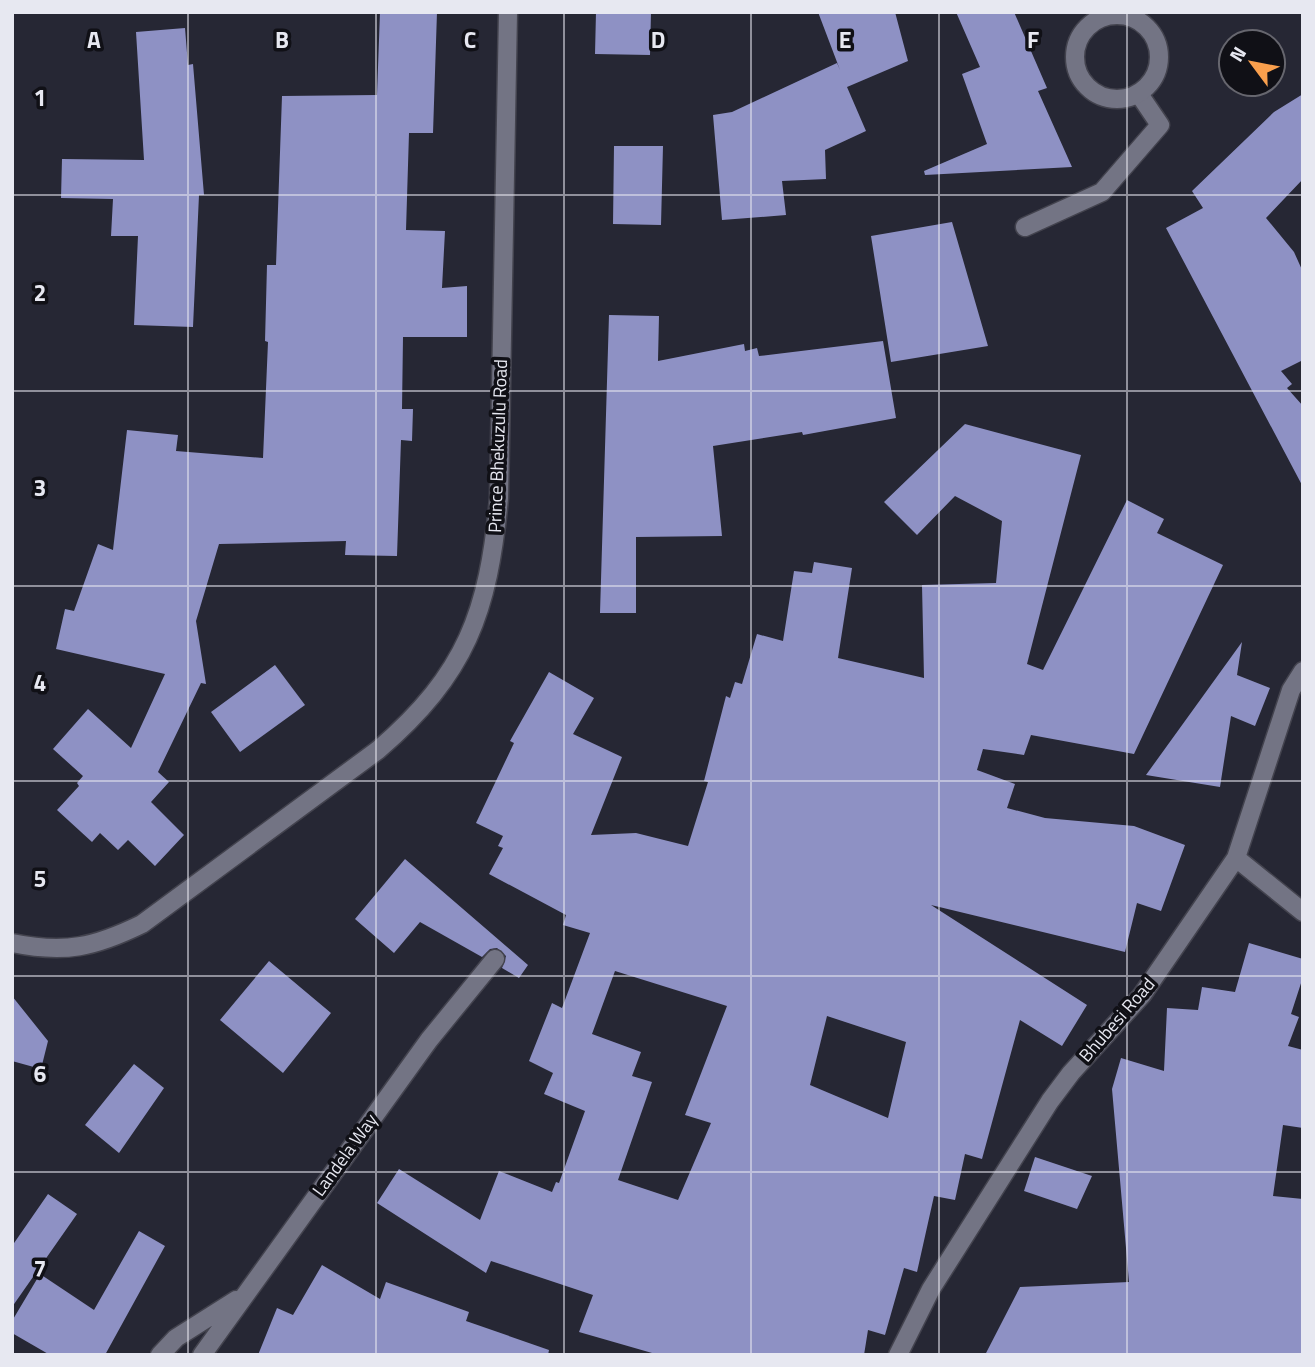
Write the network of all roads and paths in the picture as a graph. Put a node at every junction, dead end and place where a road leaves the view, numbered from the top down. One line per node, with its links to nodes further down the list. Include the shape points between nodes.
1 (508, 12): 8 (street, Prince Bhekuzulu Road, via 499,498 494,553 464,650 438,692 378,750 142,924 104,942 71,949)
2 (1097, 16): 3 (street, via 1134,18 1149,30 1158,46 1159,64 1152,82); 3 (street, via 1075,49 1076,69 1086,86 1101,97)
3 (1139, 94): 4 (street, via 1160,125 1102,192)
4 (1025, 227)
5 (1303, 671): 6 (street, Bhubesi Road, via 1291,690)
6 (1236, 858): 7 (street); 13 (street, Bhubesi Road, via 1142,995 1050,1101 931,1289)
7 (1303, 912)
8 (12, 943)
9 (495, 959): 10 (street, Landela Way, via 429,1040)
10 (245, 1294): 11 (street, via 176,1338); 12 (street, Landela Way)
11 (160, 1355)
12 (202, 1355)
13 (898, 1355)

